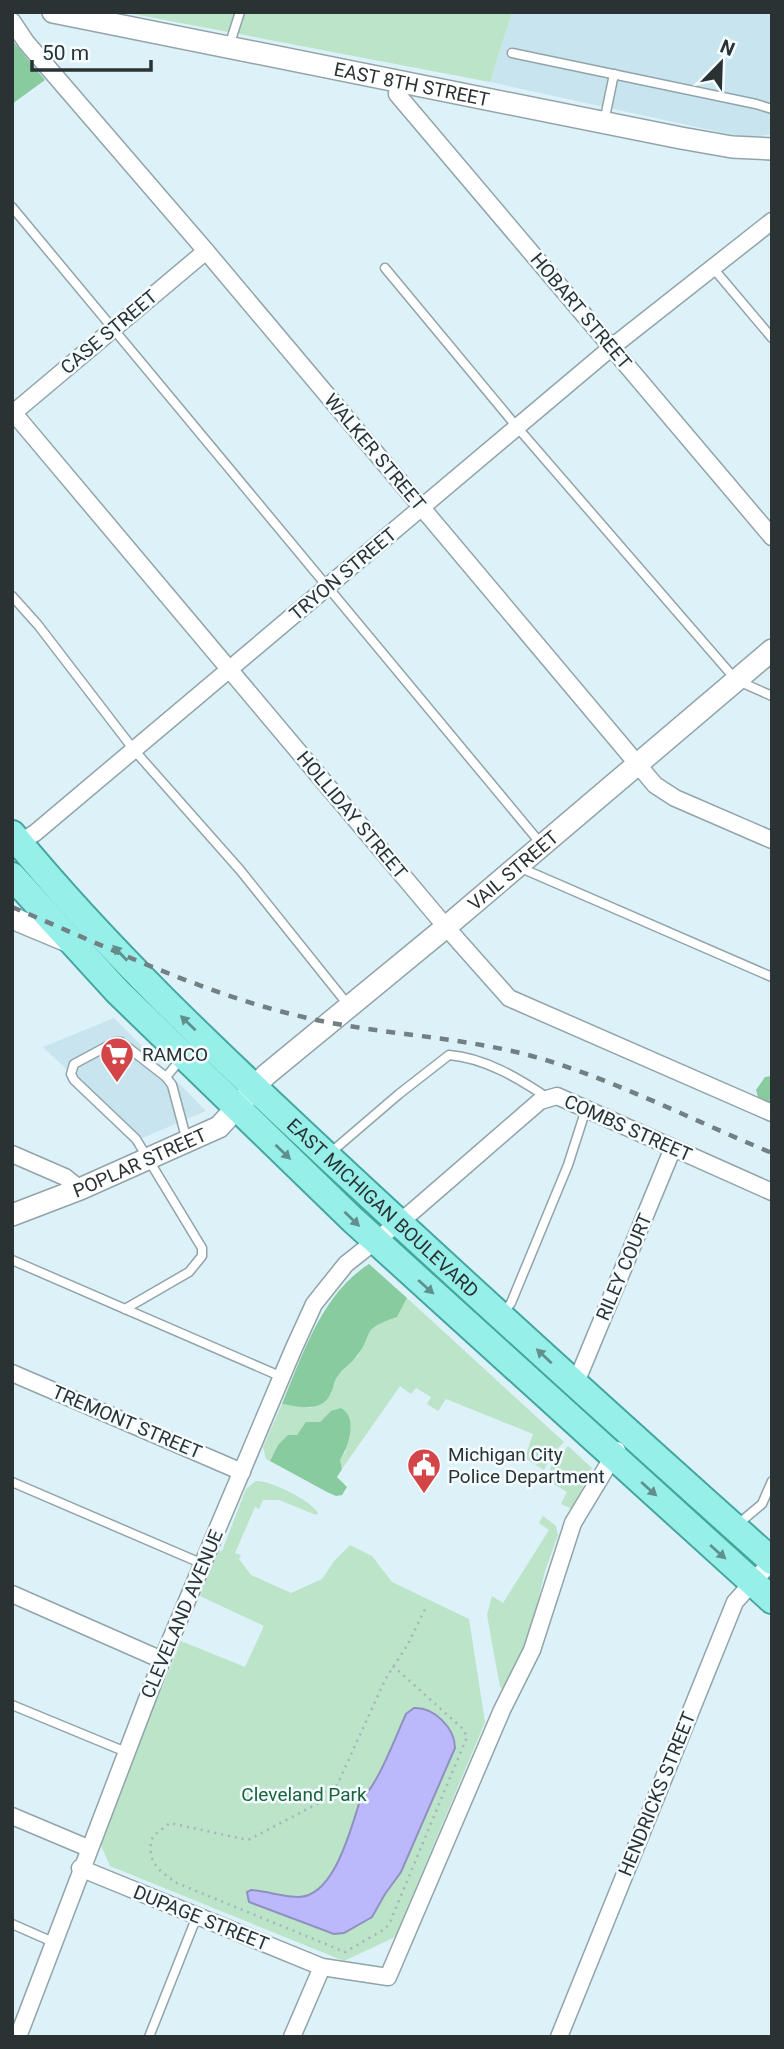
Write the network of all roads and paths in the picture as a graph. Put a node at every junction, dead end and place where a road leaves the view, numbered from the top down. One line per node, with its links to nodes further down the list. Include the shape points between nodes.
1 (53, 12): 4 (street, EAST 8TH STREET)
2 (240, 12): 4 (lane)
3 (12, 21): 13 (street, WALKER STREET, via 26,43)
4 (229, 46): 7 (street, EAST 8TH STREET)
5 (512, 53): 6 (lane)
6 (614, 74): 8 (lane); 9 (lane)
7 (398, 82): 9 (street, EAST 8TH STREET); 18 (street, HOBART STREET, via 397,94)
8 (772, 109)
9 (604, 122): 10 (street, EAST 8TH STREET, via 732,147)
10 (771, 148)
11 (12, 207): 16 (lane)
12 (772, 221): 15 (street, TRYON STREET)
13 (206, 250): 16 (street, CASE STREET); 21 (street, WALKER STREET)
14 (385, 268): 20 (lane)
15 (713, 268): 17 (lane); 18 (street, TRYON STREET)
16 (113, 328): 19 (street, CASE STREET); 23 (lane)
17 (772, 338)
18 (612, 347): 20 (street, TRYON STREET); 22 (street, HOBART STREET)
19 (13, 412): 26 (street, HOLLIDAY STREET)
20 (517, 427): 21 (street, TRYON STREET); 27 (lane)
21 (422, 508): 23 (street, TRYON STREET); 30 (street, WALKER STREET)
22 (772, 537)
23 (328, 587): 26 (street, TRYON STREET); 33 (lane)
24 (12, 596): 29 (lane)
25 (772, 650): 27 (street, VAIL STREET)
26 (231, 669): 29 (street, TRYON STREET); 37 (street, HOLLIDAY STREET)
27 (736, 680): 28 (lane); 30 (street, VAIL STREET)
28 (772, 696)
29 (134, 750): 32 (street, TRYON STREET, via 35,833); 40 (lane, via 240,870)
30 (638, 763): 31 (street, WALKER STREET, via 655,785 675,798); 33 (street, VAIL STREET)
31 (772, 840)
32 (15, 841): 43 (main road, EAST MICHIGAN BOULEVARD, one-way to 32)
33 (542, 845): 34 (street, VAIL STREET)
34 (517, 867): 37 (street, VAIL STREET); 39 (lane)
35 (12, 876): 38 (main road, EAST MICHIGAN BOULEVARD)
36 (12, 918): 38 (street)
37 (446, 927): 40 (street, VAIL STREET); 47 (street, HOLLIDAY STREET, via 509,998)
38 (74, 944): 41 (main road, EAST MICHIGAN BOULEVARD)
39 (772, 977)
40 (349, 1006): 43 (street, VAIL STREET)
41 (183, 1057): 42 (lane); 45 (main road, EAST MICHIGAN BOULEVARD)
42 (166, 1077): 48 (lane); 52 (lane, via 121,1042 84,1058 72,1069 74,1080 136,1139)
43 (253, 1088): 45 (street, POPLAR STREET); 51 (main road, EAST MICHIGAN BOULEVARD)
44 (549, 1098): 46 (street, COMBS STREET, via 557,1096); 51 (lane, via 496,1068 449,1055); 56 (street, COMBS STREET)
45 (237, 1108): 48 (street, POPLAR STREET, via 219,1127); 57 (main road, EAST MICHIGAN BOULEVARD, one-way to 57)
46 (586, 1109): 49 (street, COMBS STREET); 60 (lane, via 511,1303)
47 (772, 1113)
48 (187, 1141): 52 (street, POPLAR STREET)
49 (673, 1148): 54 (street, COMBS STREET); 63 (street, RILEY COURT)
50 (12, 1154): 53 (street, via 65,1177)
51 (327, 1156): 56 (main road, EAST MICHIGAN BOULEVARD)
52 (149, 1158): 53 (street, POPLAR STREET); 59 (lane, via 202,1255 189,1272)
53 (80, 1189): 55 (street, POPLAR STREET)
54 (772, 1192)
55 (12, 1215)
56 (397, 1224): 57 (street, CLEVELAND AVENUE); 60 (main road, EAST MICHIGAN BOULEVARD)
57 (375, 1241): 62 (street, CLEVELAND AVENUE, via 346,1264 313,1304); 65 (main road, EAST MICHIGAN BOULEVARD, one-way to 65)
58 (12, 1260): 59 (lane)
59 (125, 1309): 62 (lane)
60 (500, 1316): 63 (main road, EAST MICHIGAN BOULEVARD, one-way to 60)
61 (12, 1373): 66 (street, TREMONT STREET)
62 (282, 1377): 66 (street, CLEVELAND AVENUE)
63 (575, 1385): 64 (main road, EAST MICHIGAN BOULEVARD)
64 (631, 1435): 65 (street); 69 (main road, EAST MICHIGAN BOULEVARD)
65 (612, 1455): 72 (main road, EAST MICHIGAN BOULEVARD, one-way to 72); 86 (street, DUPAGE STREET, via 573,1522 532,1650 388,1977)
66 (242, 1472): 71 (street, CLEVELAND AVENUE)
67 (772, 1481): 69 (lane, via 762,1504)
68 (12, 1482): 71 (lane)
69 (734, 1527): 70 (main road, EAST MICHIGAN BOULEVARD)
70 (772, 1561): 72 (street, HENDRICKS STREET)
71 (203, 1564): 76 (street, CLEVELAND AVENUE)
72 (751, 1582): 74 (main road, EAST MICHIGAN BOULEVARD); 90 (street, HENDRICKS STREET, via 735,1602)
73 (12, 1594): 76 (street)
74 (772, 1600)
75 (427, 1605): 77 (path)
76 (162, 1660): 79 (street, CLEVELAND AVENUE)
77 (393, 1666): 77 (path, via 332,1796 248,1840 170,1823 153,1836 153,1864 177,1883 345,1952 385,1929 467,1737)
78 (12, 1705): 79 (lane)
79 (126, 1752): 81 (street, CLEVELAND AVENUE)
80 (12, 1816): 81 (street)
81 (88, 1848): 82 (street, CLEVELAND AVENUE)
82 (80, 1868): 83 (street, DUPAGE STREET); 85 (street, CLEVELAND AVENUE)
83 (197, 1916): 86 (street, DUPAGE STREET); 88 (lane)
84 (12, 1924): 85 (lane)
85 (53, 1942): 87 (street, CLEVELAND AVENUE)
86 (321, 1967): 89 (street)
87 (18, 2037)
88 (149, 2037)
89 (292, 2037)
90 (559, 2037)

